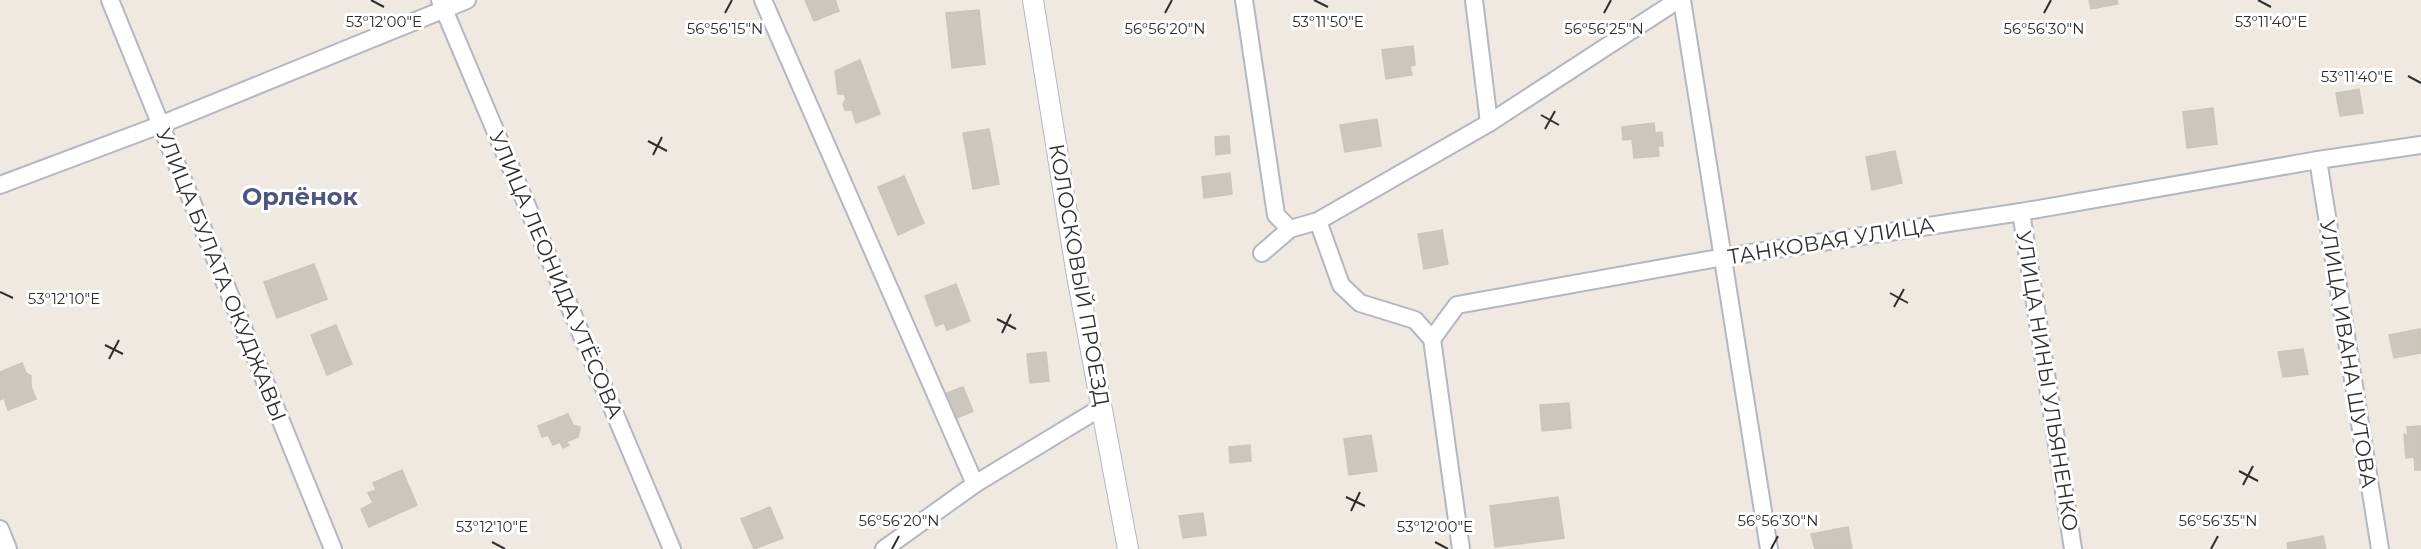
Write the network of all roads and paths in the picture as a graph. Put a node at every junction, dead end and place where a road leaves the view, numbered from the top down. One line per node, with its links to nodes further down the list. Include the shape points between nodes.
1 (111, 0): 10 (street, УЛИЦА БУЛАТА ОКУДЖАВЫ)
2 (467, 0): 8 (street)
3 (763, 0): 21 (street)
4 (1033, 0): 20 (street, КОЛОСКОВЫЙ ПРОЕЗД)
5 (1244, 0): 16 (street, via 1276,215)
6 (1474, 0): 9 (street)
7 (1680, 0): 9 (street); 18 (street)
8 (441, 5): 10 (street); 25 (street, УЛИЦА ЛЕОНИДА УТЁСОВА)
9 (1489, 123): 15 (street)
10 (160, 125): 13 (street); 24 (street, УЛИЦА БУЛАТА ОКУДЖАВЫ)
11 (2421, 145): 12 (street, ТАНКОВАЯ УЛИЦА)
12 (2318, 160): 14 (street, ТАНКОВАЯ УЛИЦА); 31 (street, УЛИЦА ИВАНА ШУТОВА)
13 (0, 185)
14 (2021, 212): 18 (street, ТАНКОВАЯ УЛИЦА); 30 (street, УЛИЦА НИНЫ УЛЬЯНЕНКО)
15 (1318, 221): 16 (street); 19 (street, via 1341,285 1360,303 1415,320)
16 (1290, 229): 17 (street)
17 (1262, 253)
18 (1724, 257): 19 (street, ТАНКОВАЯ УЛИЦА, via 1457,305); 29 (street)
19 (1432, 339): 28 (street)
20 (1102, 407): 21 (street); 27 (street, КОЛОСКОВЫЙ ПРОЕЗД)
21 (975, 484): 26 (street)
22 (0, 529): 23 (street)
23 (8, 549)
24 (333, 549)
25 (672, 549)
26 (884, 549)
27 (1128, 549)
28 (1461, 549)
29 (1769, 549)
30 (2073, 549)
31 (2380, 549)

